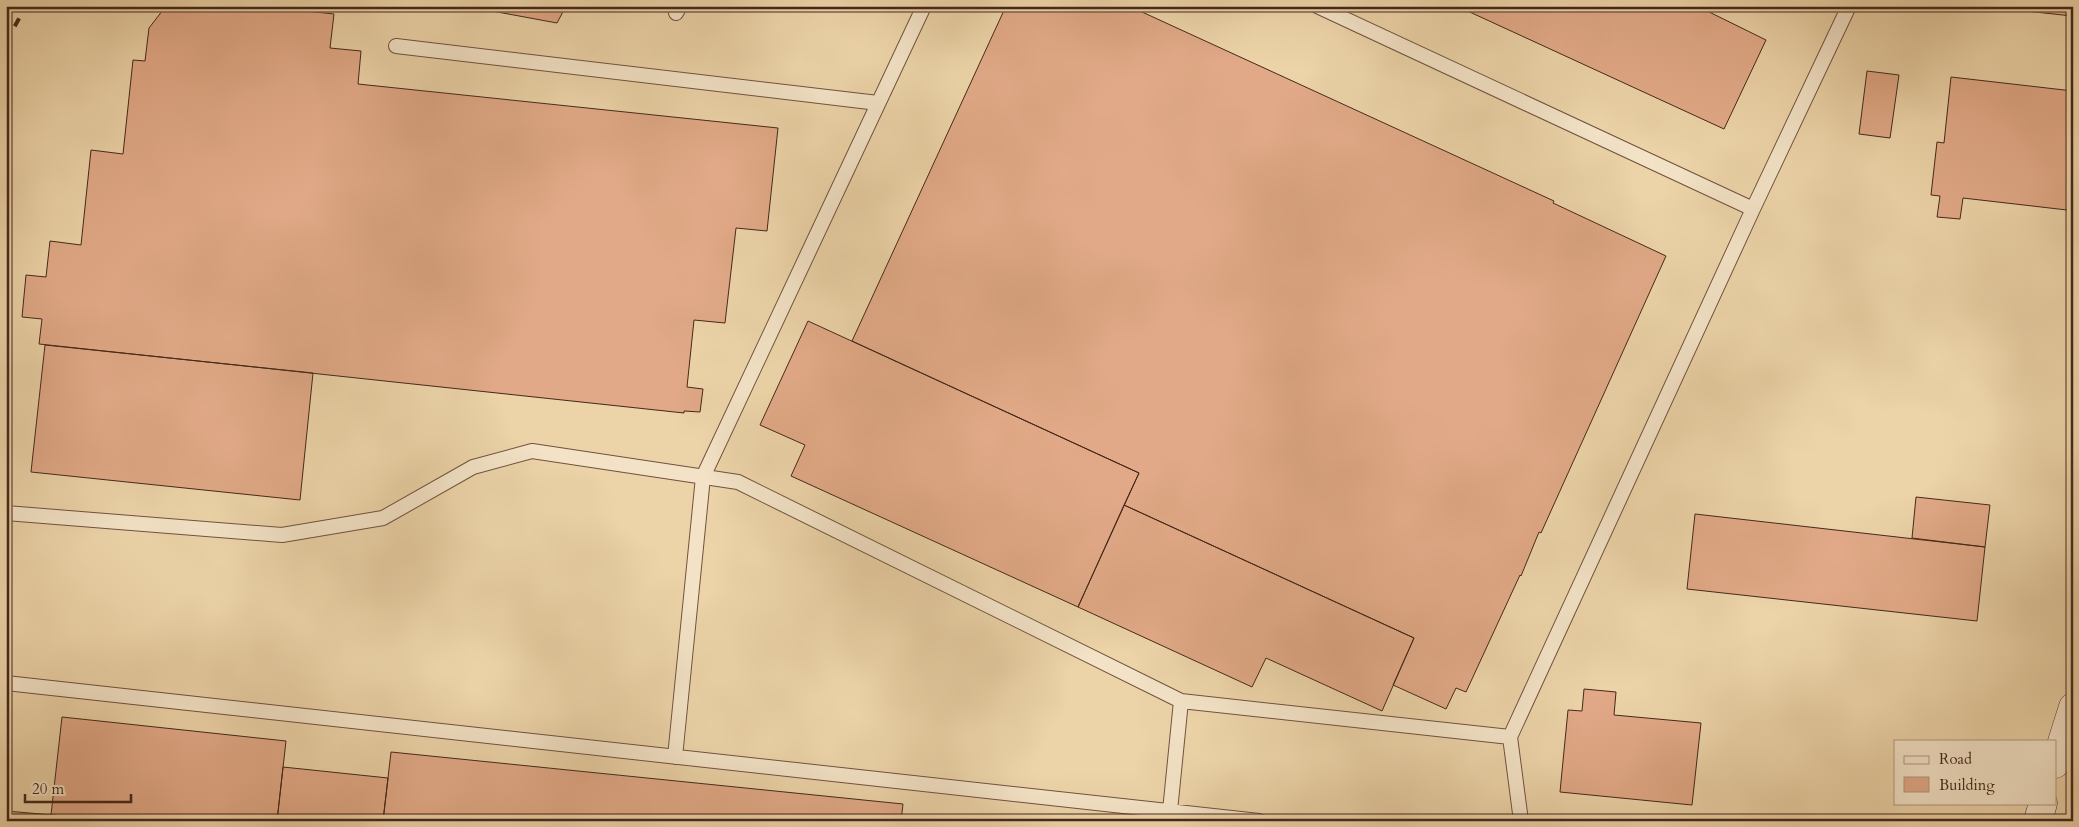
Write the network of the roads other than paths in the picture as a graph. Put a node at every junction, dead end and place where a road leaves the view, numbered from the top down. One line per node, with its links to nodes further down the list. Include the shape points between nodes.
1 (924, 6): 5 (lane)
2 (1317, 6): 6 (lane)
3 (1849, 6): 6 (lane)
4 (396, 46): 5 (lane)
5 (878, 103): 7 (lane)
6 (1753, 210): 12 (lane)
7 (703, 477): 8 (lane, via 532,451 473,467 383,518 282,535); 10 (lane, via 738,482); 13 (lane)
8 (6, 513)
9 (6, 683): 13 (lane)
10 (1181, 701): 12 (lane); 16 (lane)
11 (2073, 707): 14 (main road)
12 (1510, 737): 18 (lane)
13 (675, 757): 16 (lane)
14 (2056, 761)
15 (2043, 804): 19 (main road)
16 (1170, 811): 17 (lane)
17 (1259, 821)
18 (1521, 821)
19 (2038, 821)

